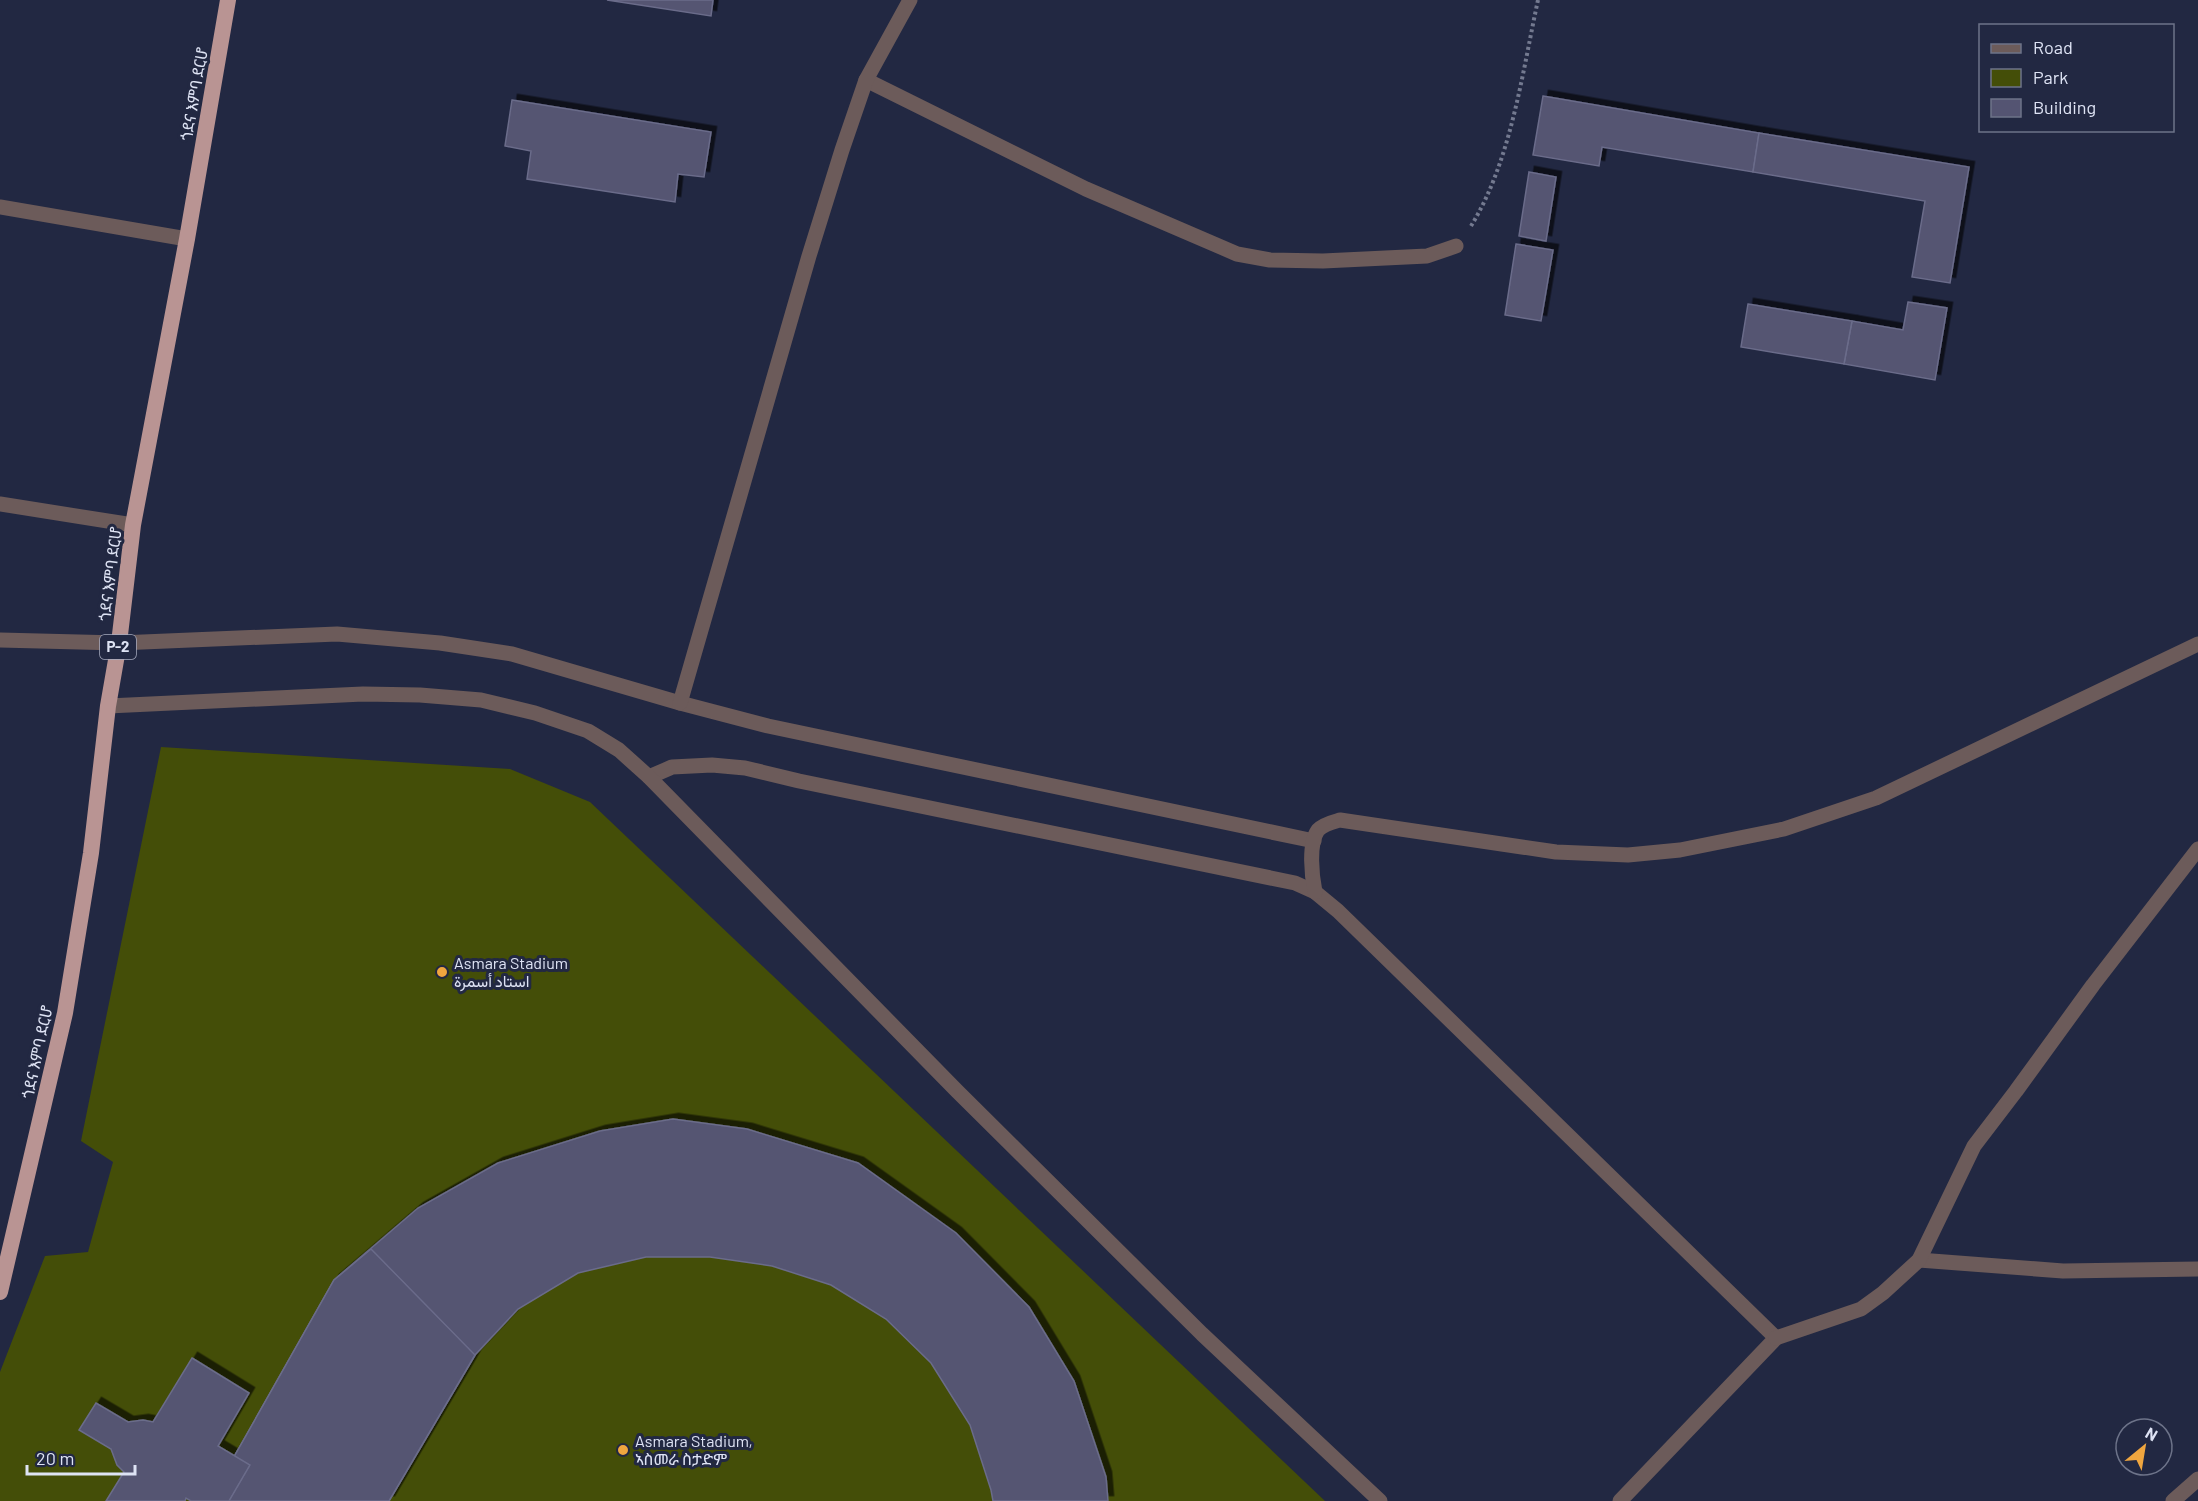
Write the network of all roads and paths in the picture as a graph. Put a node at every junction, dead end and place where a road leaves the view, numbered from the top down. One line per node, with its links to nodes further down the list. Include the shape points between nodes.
1 (228, 0): 6 (highway, ጎደና እምባ ደርሆ / P-2)
2 (910, 0): 4 (street)
3 (1538, 0): 7 (path, via 1506,142 1477,216)
4 (866, 80): 7 (street, via 1086,189 1237,254 1270,260 1323,261 1427,256); 13 (street, via 809,256)
5 (0, 207): 6 (street)
6 (187, 239): 9 (highway, ጎደና እምባ ደርሆ / P-2)
7 (1456, 246)
8 (0, 504): 9 (street)
9 (133, 525): 11 (highway, ጎደና እምባ ደርሆ / P-2)
10 (0, 640): 11 (street)
11 (119, 643): 13 (street, via 337,634 440,643 512,654); 14 (highway, ጎደና እምባ ደርሆ / P-2)
12 (2198, 644): 16 (street, via 1876,798 1784,829 1680,850 1628,855 1556,852 1340,820 1318,830)
13 (680, 704): 16 (street)
14 (108, 706): 15 (street, via 363,694 481,700 588,731 619,750); 21 (highway, ጎደና እምባ ደርሆ / P-2, via 91,853 65,1013)
15 (649, 777): 18 (street, via 672,767 745,768 1295,884); 24 (street, via 957,1091 1194,1325)
16 (1314, 841): 18 (street)
17 (2198, 849): 19 (street, via 2092,984 1974,1146)
18 (1315, 892): 22 (street)
19 (1919, 1260): 20 (street, via 2063,1271); 22 (street, via 1861,1309)
20 (2198, 1269)
21 (0, 1293)
22 (1776, 1338): 25 (street)
23 (2198, 1479): 26 (street)
24 (1380, 1501)
25 (1620, 1501)
26 (2174, 1501)

